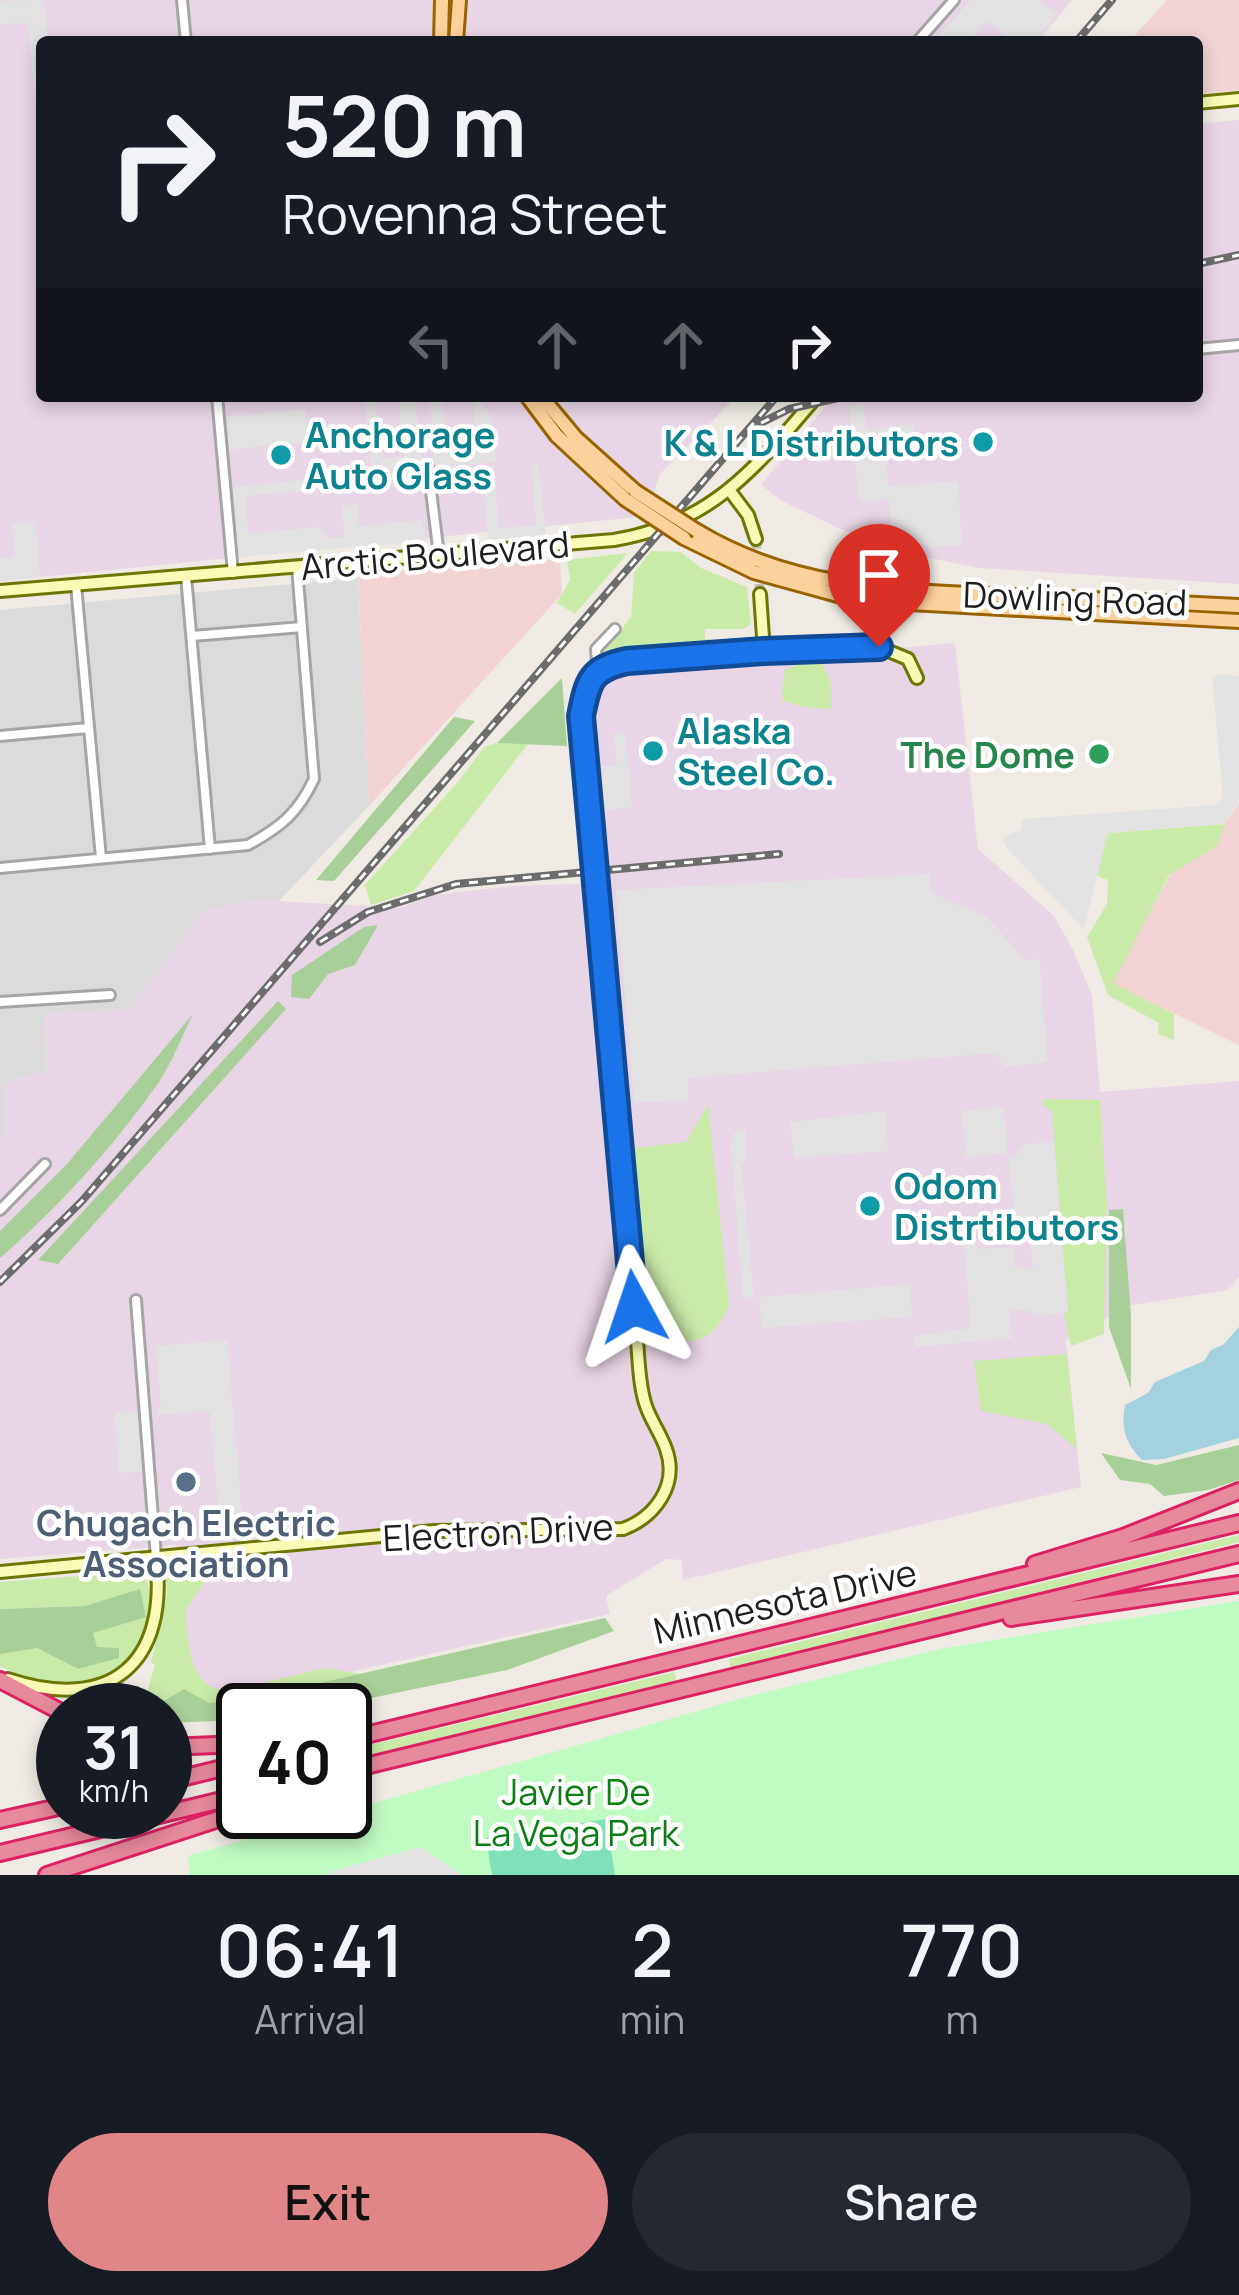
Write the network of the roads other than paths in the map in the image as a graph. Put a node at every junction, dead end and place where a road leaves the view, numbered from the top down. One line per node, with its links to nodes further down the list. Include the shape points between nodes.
1 (182, 0): 5 (street)
2 (442, 0): 6 (main road)
3 (459, 0): 7 (main road)
4 (954, 0): 8 (street)
5 (185, 36)
6 (441, 36)
7 (456, 36)
8 (922, 36)
9 (1239, 99): 10 (street)
10 (1203, 102)
11 (1239, 345): 12 (street)
12 (1203, 348)
13 (218, 402): 24 (street)
14 (532, 402): 19 (main road, Dowling Road, via 557,436)
15 (547, 402): 19 (main road, Dowling Road)
16 (812, 402): 18 (street, Arctic Boulevard)
17 (428, 467): 22 (street)
18 (730, 491): 21 (street); 22 (street, Arctic Boulevard, via 651,533)
19 (630, 495): 20 (main road, Dowling Road, bridge)
20 (691, 534): 29 (main road, Dowling Road, via 784,571 852,586); 30 (main road, Dowling Road, via 754,572 856,600)
21 (756, 538)
22 (439, 554): 23 (street, Arctic Boulevard)
23 (298, 567): 24 (street, Arctic Boulevard); 31 (street)
24 (233, 572): 25 (street, Arctic Boulevard)
25 (186, 576): 26 (street, Arctic Boulevard); 33 (street)
26 (76, 585): 27 (street, Arctic Boulevard); 37 (street)
27 (0, 591)
28 (760, 594): 34 (street)
29 (1239, 605)
30 (1239, 621)
31 (302, 627): 33 (street); 39 (street, via 314,779 283,826 248,845)
32 (615, 629): 35 (street, via 596,649)
33 (192, 636): 39 (street)
34 (764, 651): 35 (street, via 627,661); 36 (street, via 879,647 908,659)
35 (593, 677): 50 (street, Electron Drive, via 581,716 644,1402 671,1474 663,1496 645,1521 623,1529 434,1532)
36 (917, 678)
37 (88, 728): 38 (street); 40 (street)
38 (0, 736)
39 (211, 849): 40 (street)
40 (100, 858): 41 (street)
41 (0, 868)
42 (110, 995): 43 (street)
43 (0, 1002)
44 (45, 1164): 45 (street)
45 (0, 1210)
46 (136, 1300): 50 (street)
47 (1239, 1491): 53 (highway)
48 (1239, 1523): 53 (highway, Minnesota Drive)
49 (1239, 1554): 54 (highway, Minnesota Drive)
50 (156, 1557): 51 (street, Electron Drive); 55 (street, via 154,1629 122,1673 58,1692)
51 (0, 1572)
52 (1239, 1584): 54 (highway)
53 (952, 1592): 57 (highway, Minnesota Drive)
54 (970, 1621): 60 (highway, Minnesota Drive)
55 (0, 1678): 56 (highway)
56 (36, 1698)
57 (465, 1712): 58 (highway); 59 (highway, Minnesota Drive)
58 (372, 1726)
59 (372, 1734)
60 (372, 1768)
61 (216, 1801): 65 (highway)
62 (36, 1812): 63 (highway)
63 (0, 1820)
64 (216, 1820): 66 (highway)
65 (0, 1853)
66 (47, 1875)

